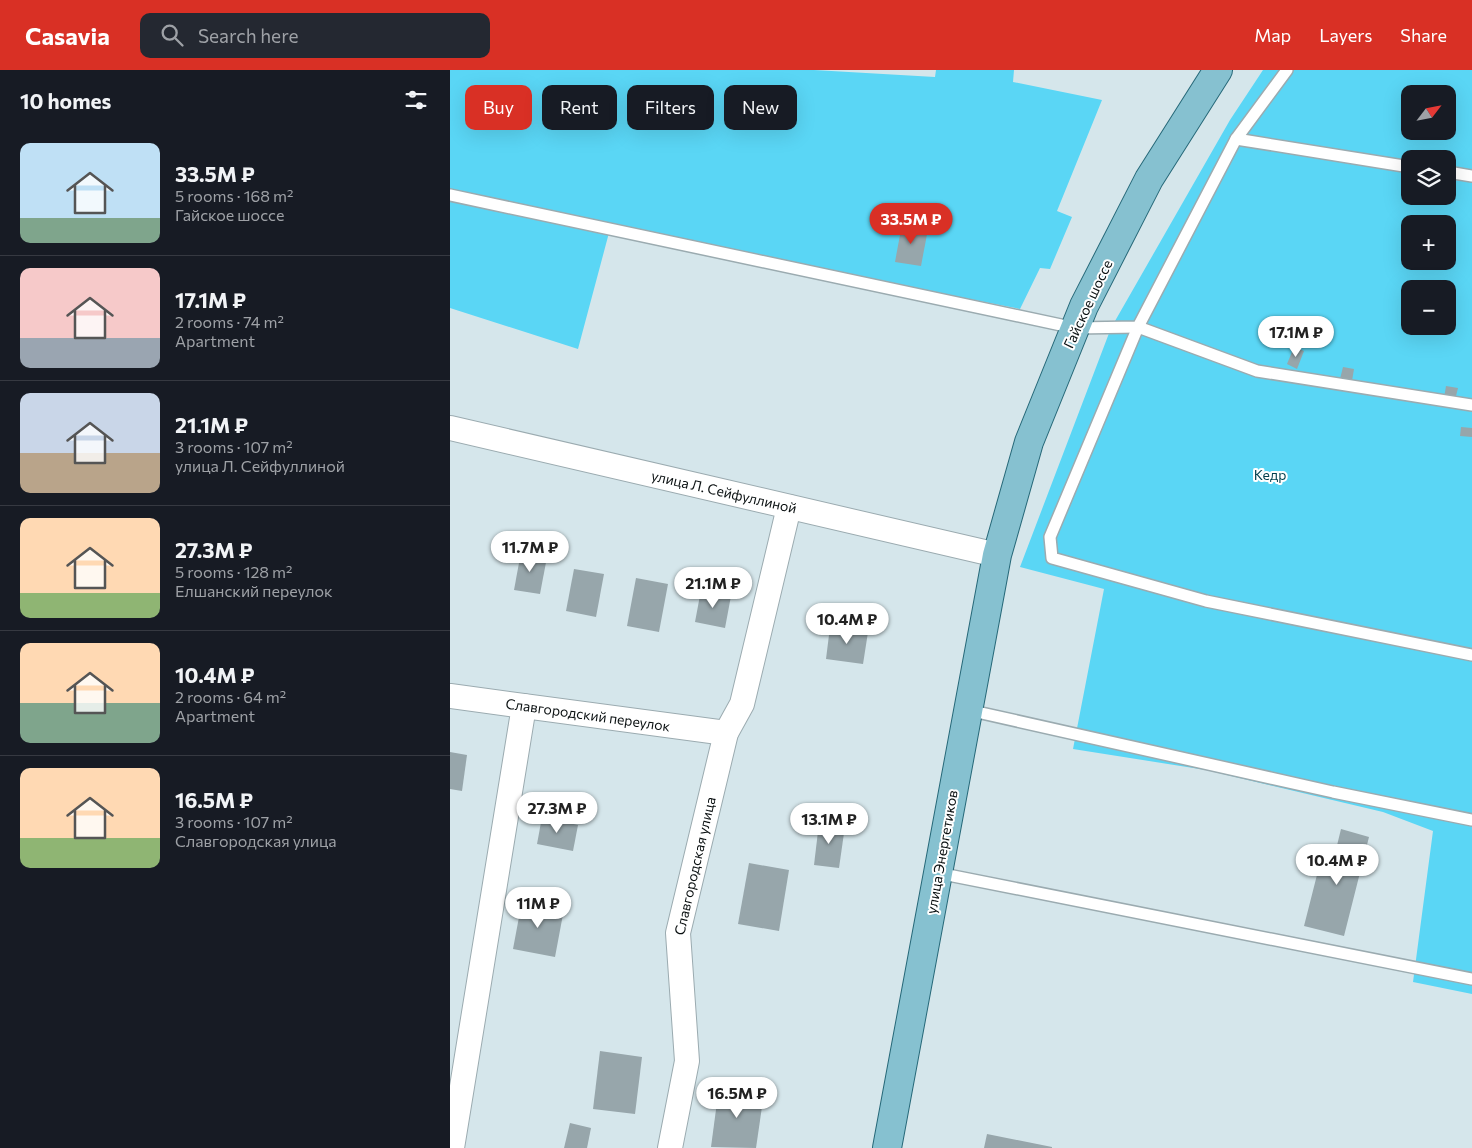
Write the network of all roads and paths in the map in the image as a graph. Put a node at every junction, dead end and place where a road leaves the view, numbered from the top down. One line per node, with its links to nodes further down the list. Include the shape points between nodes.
1 (1218, 70): 9 (main road, Гайское шоссе, via 1149,179)
2 (1287, 70): 3 (lane)
3 (1236, 139): 4 (lane); 8 (lane)
4 (1401, 166)
5 (1456, 173): 6 (lane)
6 (1472, 176)
7 (450, 195): 9 (lane)
8 (1138, 327): 9 (lane); 10 (lane, via 1257,371); 14 (lane, via 1050,537 1052,558 1206,601)
9 (1075, 328): 13 (main road, Гайское шоссе, via 1029,442)
10 (1472, 406)
11 (450, 428): 12 (street, улица Л. Сейфуллиной)
12 (789, 507): 13 (street, улица Л. Сейфуллиной); 18 (street, Славгородская улица, via 742,704)
13 (997, 556): 17 (main road, улица Энергетиков)
14 (1472, 654)
15 (450, 696): 16 (street, Славгородский переулок)
16 (524, 706): 18 (street, Славгородский переулок); 22 (street)
17 (968, 710): 19 (lane); 20 (main road, улица Энергетиков)
18 (726, 733): 23 (street, Славгородская улица, via 678,934 687,1061)
19 (1472, 820)
20 (938, 873): 21 (lane); 24 (main road, улица Энергетиков)
21 (1472, 979)
22 (452, 1148)
23 (670, 1148)
24 (887, 1148)

